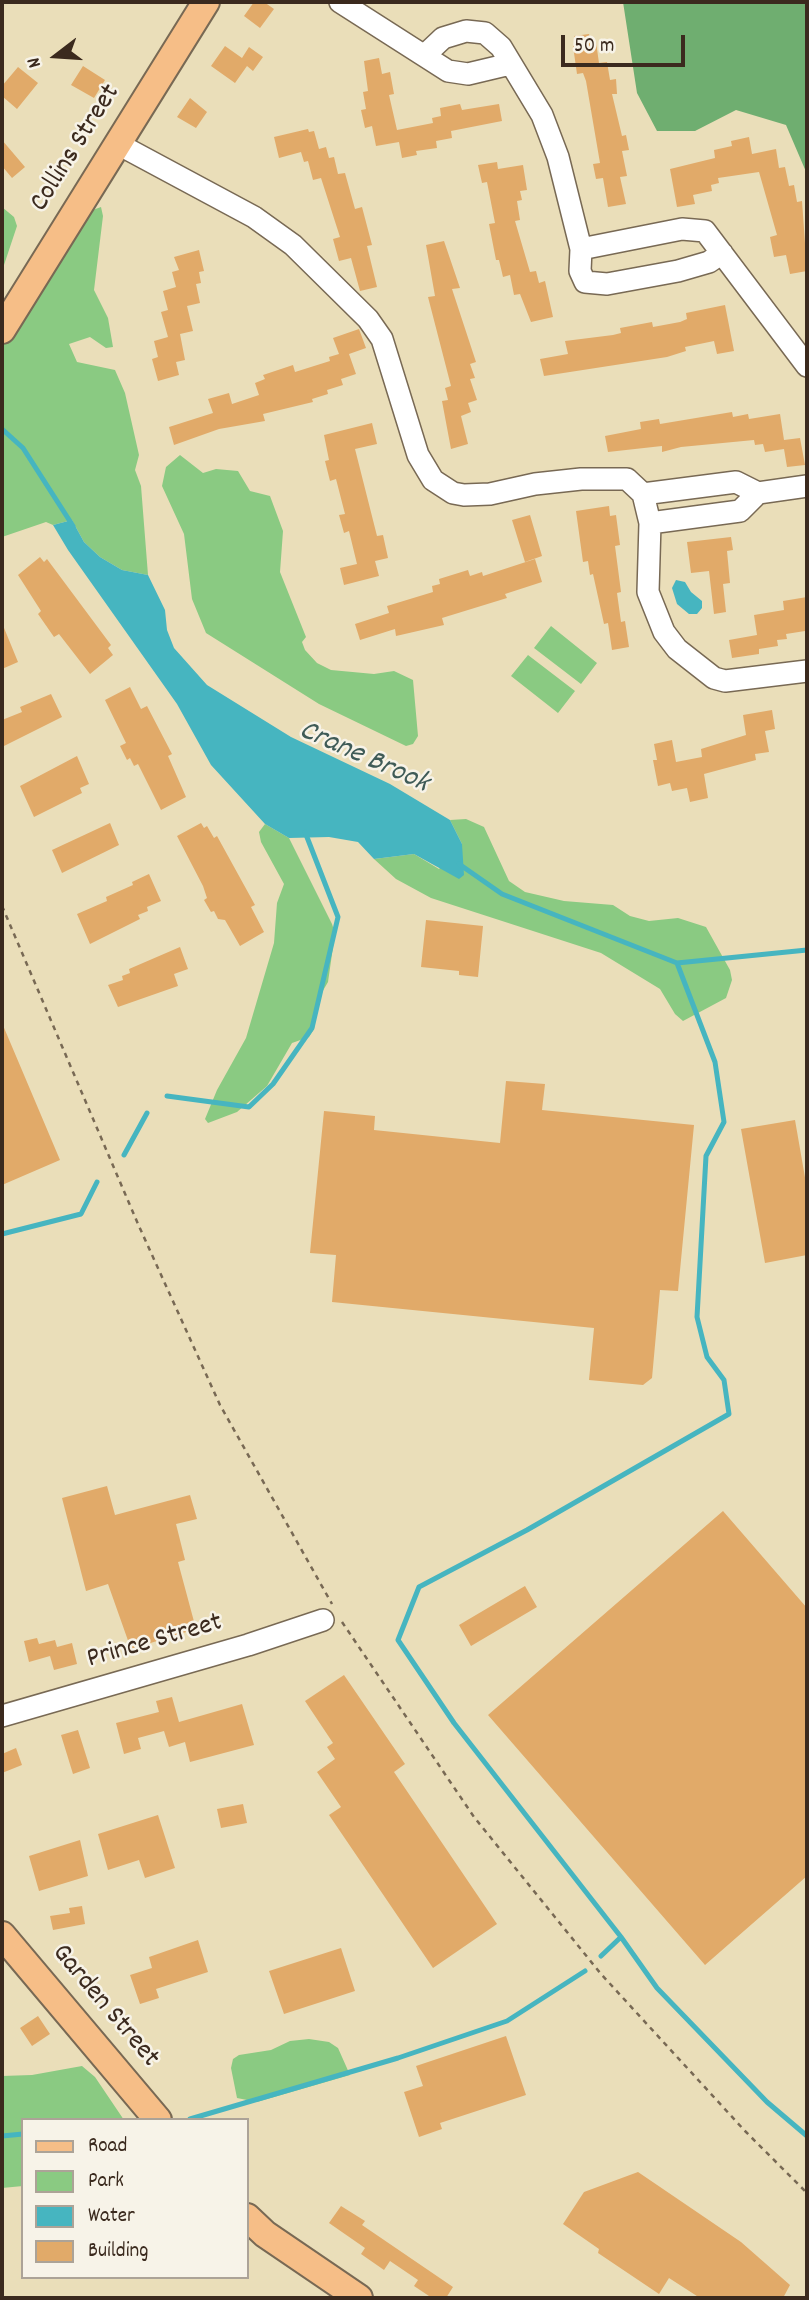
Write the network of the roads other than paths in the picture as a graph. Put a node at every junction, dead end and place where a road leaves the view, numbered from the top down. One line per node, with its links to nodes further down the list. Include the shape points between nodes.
1 (206, 2): 5 (main road, Collins Street)
2 (340, 2): 3 (street)
3 (425, 55): 4 (street, via 448,71 468,74); 4 (street, via 443,38 466,31 485,33)
4 (510, 64): 6 (street, via 542,115 554,146)
5 (118, 144): 8 (main road, Collins Street); 12 (street, via 254,217 293,245 368,319 382,339 425,471 447,490 490,494 535,484 614,478 627,479)
6 (581, 249): 7 (street, via 682,229 705,232); 7 (street, via 580,271 585,282 607,284 678,271)
7 (722, 253): 9 (street)
8 (2, 330)
9 (807, 366)
10 (807, 486): 11 (street)
11 (758, 493): 12 (street, via 736,482); 13 (street, via 740,511)
12 (643, 494): 13 (street)
13 (650, 523): 14 (street, via 648,592 664,632 691,663 725,681)
14 (807, 671)
15 (323, 1620): 16 (street, Prince Street)
16 (2, 1716)
17 (2, 1935): 18 (main road, Garden Street)
18 (156, 2118)
19 (248, 2218): 20 (main road)
20 (359, 2298)

